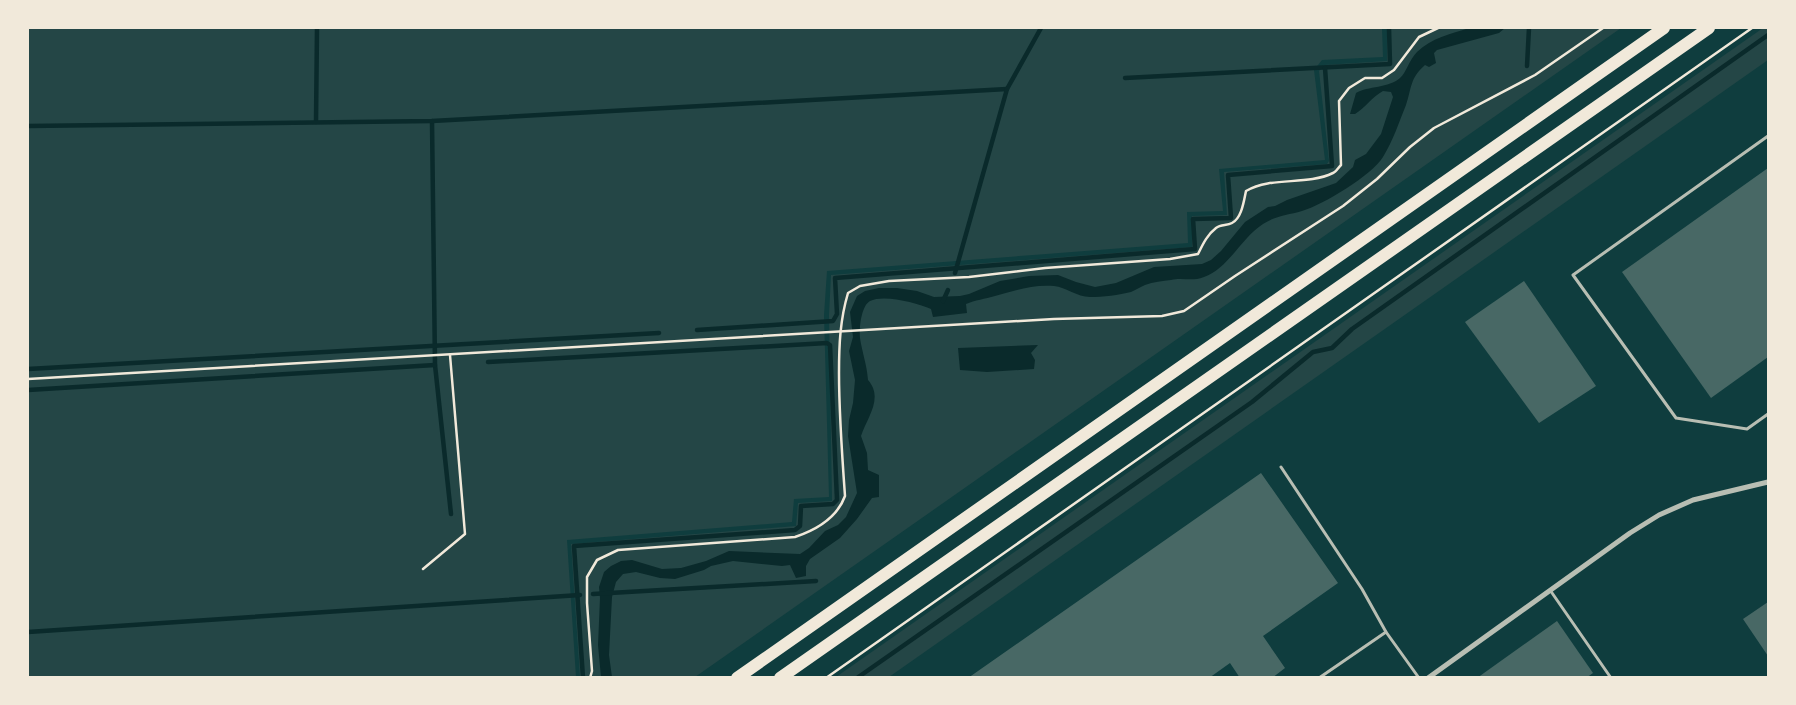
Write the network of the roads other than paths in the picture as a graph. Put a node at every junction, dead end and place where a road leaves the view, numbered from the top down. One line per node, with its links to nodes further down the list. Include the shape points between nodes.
1 (1664, 28): 9 (highway)
2 (1709, 28): 10 (highway)
3 (1768, 136): 4 (lane, via 1573,275 1676,418 1747,428)
4 (1768, 414)
5 (1281, 468): 8 (lane, via 1362,589)
6 (1768, 482): 7 (street, via 1693,500 1659,515)
7 (1550, 590): 13 (street); 14 (lane)
8 (1386, 632): 11 (lane); 12 (lane)
9 (737, 678)
10 (780, 678)
11 (1319, 678)
12 (1419, 678)
13 (1428, 678)
14 (1611, 678)

